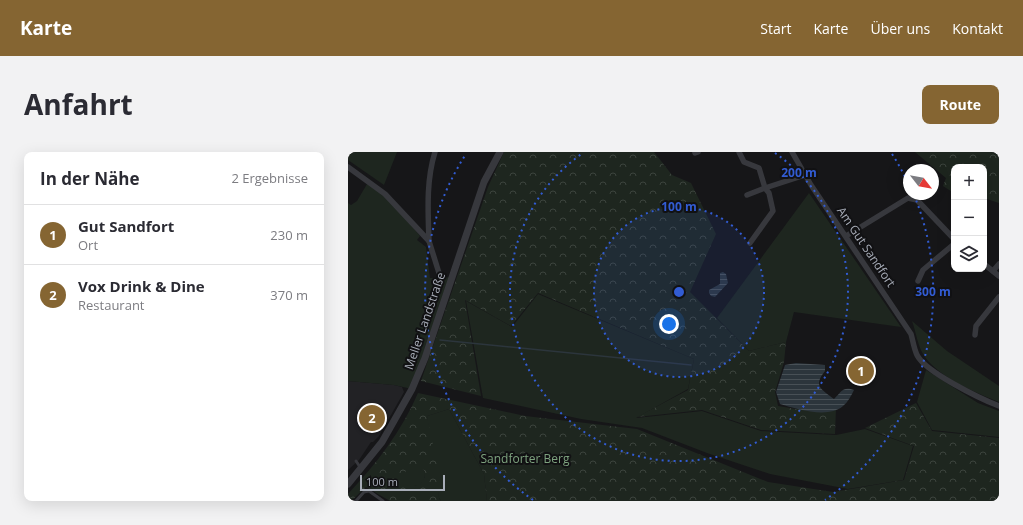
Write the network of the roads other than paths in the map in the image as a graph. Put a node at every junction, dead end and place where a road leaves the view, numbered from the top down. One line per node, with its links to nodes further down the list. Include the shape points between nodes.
1 (434, 152): 11 (street, via 430,166)
2 (500, 152): 24 (street, Meller Landstraße, via 484,182 412,389 389,432)
3 (739, 152): 7 (street, via 744,162 759,168)
4 (792, 152): 6 (street, Am Gut Sandfort)
5 (348, 167): 11 (street, via 385,194)
6 (805, 175): 7 (street); 9 (street, Am Gut Sandfort)
7 (765, 188): 8 (street); 12 (street, via 769,193 773,210)
8 (747, 195)
9 (846, 236): 10 (street, via 908,198 917,200); 22 (street, Am Gut Sandfort, via 911,334 917,356 938,374 980,399)
10 (951, 236)
11 (429, 241): 17 (street)
12 (750, 243)
13 (951, 247): 19 (street, via 923,270)
14 (999, 264): 16 (street)
15 (987, 266): 16 (street)
16 (993, 271): 18 (street)
17 (439, 273)
18 (999, 276)
19 (918, 281)
20 (999, 297): 21 (street, via 976,326)
21 (975, 335)
22 (999, 406)
23 (356, 462): 24 (lane)
24 (362, 468): 25 (street, Meller Landstraße)
25 (348, 484)
26 (356, 501): 27 (lane, via 364,492 369,491)
27 (383, 501)

